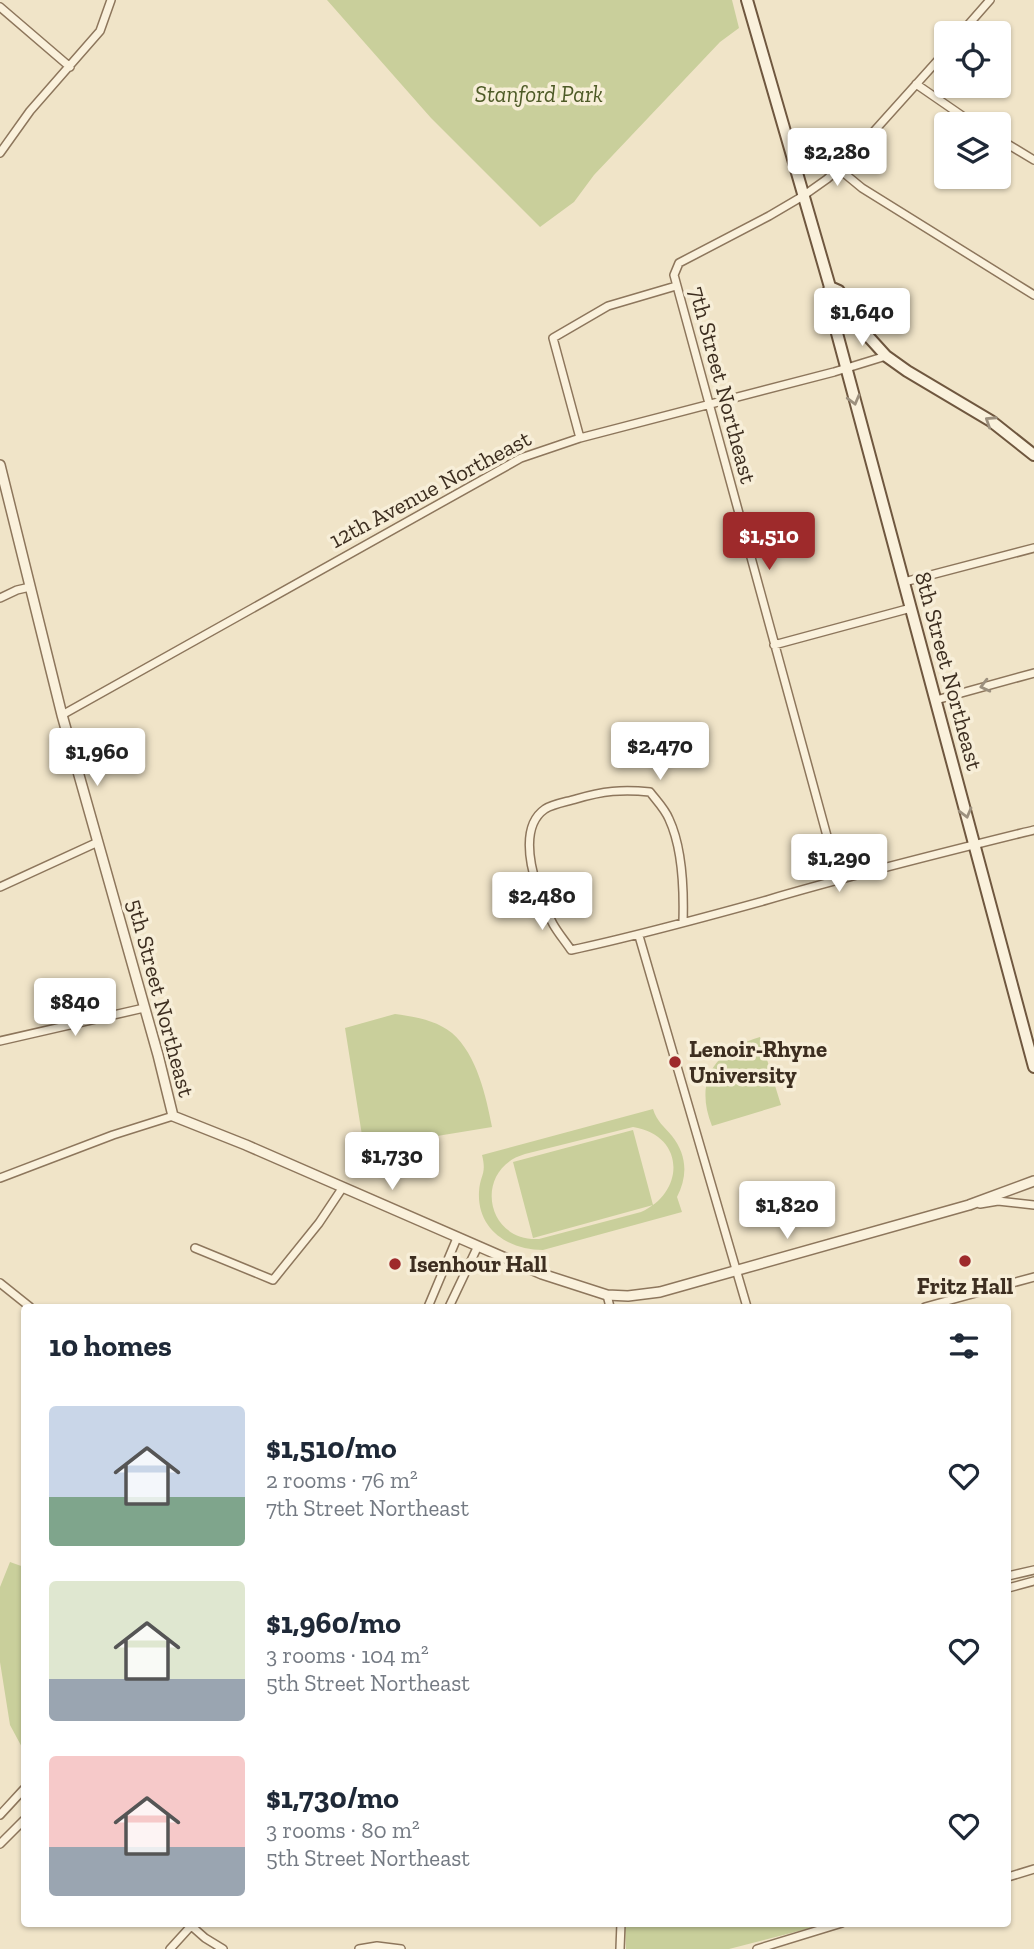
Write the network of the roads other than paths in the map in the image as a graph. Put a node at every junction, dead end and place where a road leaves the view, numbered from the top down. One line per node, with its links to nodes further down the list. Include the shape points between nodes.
1 (111, 0): 7 (street, via 100,31)
2 (747, 0): 14 (main road)
3 (990, 0): 5 (street)
4 (0, 7): 7 (street)
5 (972, 21)
6 (934, 64): 8 (street)
7 (70, 67): 11 (street)
8 (916, 84): 9 (street); 13 (street)
9 (957, 112)
10 (1011, 146): 12 (street)
11 (0, 152)
12 (1034, 160)
13 (839, 169): 14 (street); 17 (street)
14 (803, 196): 15 (street, 7th Street Northeast, via 677,265); 16 (main road)
15 (676, 285): 20 (street, 7th Street Northeast); 21 (street, via 608,306 553,338)
16 (830, 287): 18 (main road, via 839,290 857,324); 19 (main road, 8th Street Northeast, via 827,296)
17 (1034, 295)
18 (886, 356): 19 (street, 12th Avenue Northeast); 22 (main road, one-way to 18, via 991,421)
19 (846, 368): 20 (street, 12th Avenue Northeast); 25 (main road, 8th Street Northeast, one-way to 25)
20 (709, 404): 21 (street, 12th Avenue Northeast); 29 (street, 7th Street Northeast)
21 (580, 438): 32 (street, 12th Avenue Northeast, via 510,464)
22 (1034, 455)
23 (0, 465): 26 (street, 5th Street Northeast)
24 (1034, 548): 25 (street)
25 (904, 582): 28 (main road, 8th Street Northeast)
26 (30, 587): 27 (street); 32 (street, 5th Street Northeast)
27 (0, 598)
28 (911, 608): 29 (street); 31 (main road, 8th Street Northeast)
29 (774, 645): 36 (street, 7th Street Northeast)
30 (1034, 673): 31 (street, one-way to 31)
31 (936, 700): 35 (main road, 8th Street Northeast, one-way to 35)
32 (62, 715): 34 (street, 5th Street Northeast)
33 (1034, 830): 35 (street)
34 (98, 842): 37 (street); 40 (street, 5th Street Northeast)
35 (974, 845): 36 (street); 42 (main road, 8th Street Northeast)
36 (839, 880): 38 (street)
37 (0, 887)
38 (682, 922): 39 (street); 39 (street, via 684,897 677,845 669,817 650,792 621,789 545,809 533,823 528,851 552,923 571,950)
39 (639, 936): 52 (street)
40 (144, 1008): 41 (street); 43 (street, 5th Street Northeast)
41 (0, 1041)
42 (1034, 1067)
43 (173, 1116): 44 (street); 46 (street, 5th Street Northeast)
44 (0, 1178)
45 (1034, 1181): 47 (street, 5th Street Northeast)
46 (343, 1187): 49 (street, 5th Street Northeast); 50 (street, via 273,1280)
47 (969, 1205): 48 (street, via 998,1201); 52 (street, 5th Street Northeast)
48 (1034, 1205)
49 (457, 1238): 51 (street, 5th Street Northeast); 57 (street)
50 (195, 1248)
51 (477, 1248): 55 (street, 5th Street Northeast); 58 (street)
52 (736, 1271): 55 (street, 5th Street Northeast, via 660,1292); 60 (street)
53 (1034, 1277): 61 (street)
54 (0, 1283): 56 (street)
55 (607, 1295): 59 (street)
56 (26, 1304)
57 (429, 1304)
58 (451, 1304)
59 (609, 1304)
60 (746, 1304)
61 (937, 1304)
62 (1034, 1570): 63 (street)
63 (1011, 1575)
64 (1034, 1581): 65 (street)
65 (1011, 1587)
66 (21, 1792): 67 (street)
67 (0, 1815)
68 (21, 1823): 69 (street)
69 (0, 1844)
70 (1033, 1872): 71 (street)
71 (1011, 1876)
72 (187, 1927): 76 (street)
73 (192, 1927): 77 (street)
74 (621, 1927): 80 (street)
75 (829, 1927): 81 (street)
76 (170, 1949)
77 (223, 1949)
78 (359, 1949): 79 (street)
79 (401, 1949)
80 (620, 1949)
81 (757, 1949)

